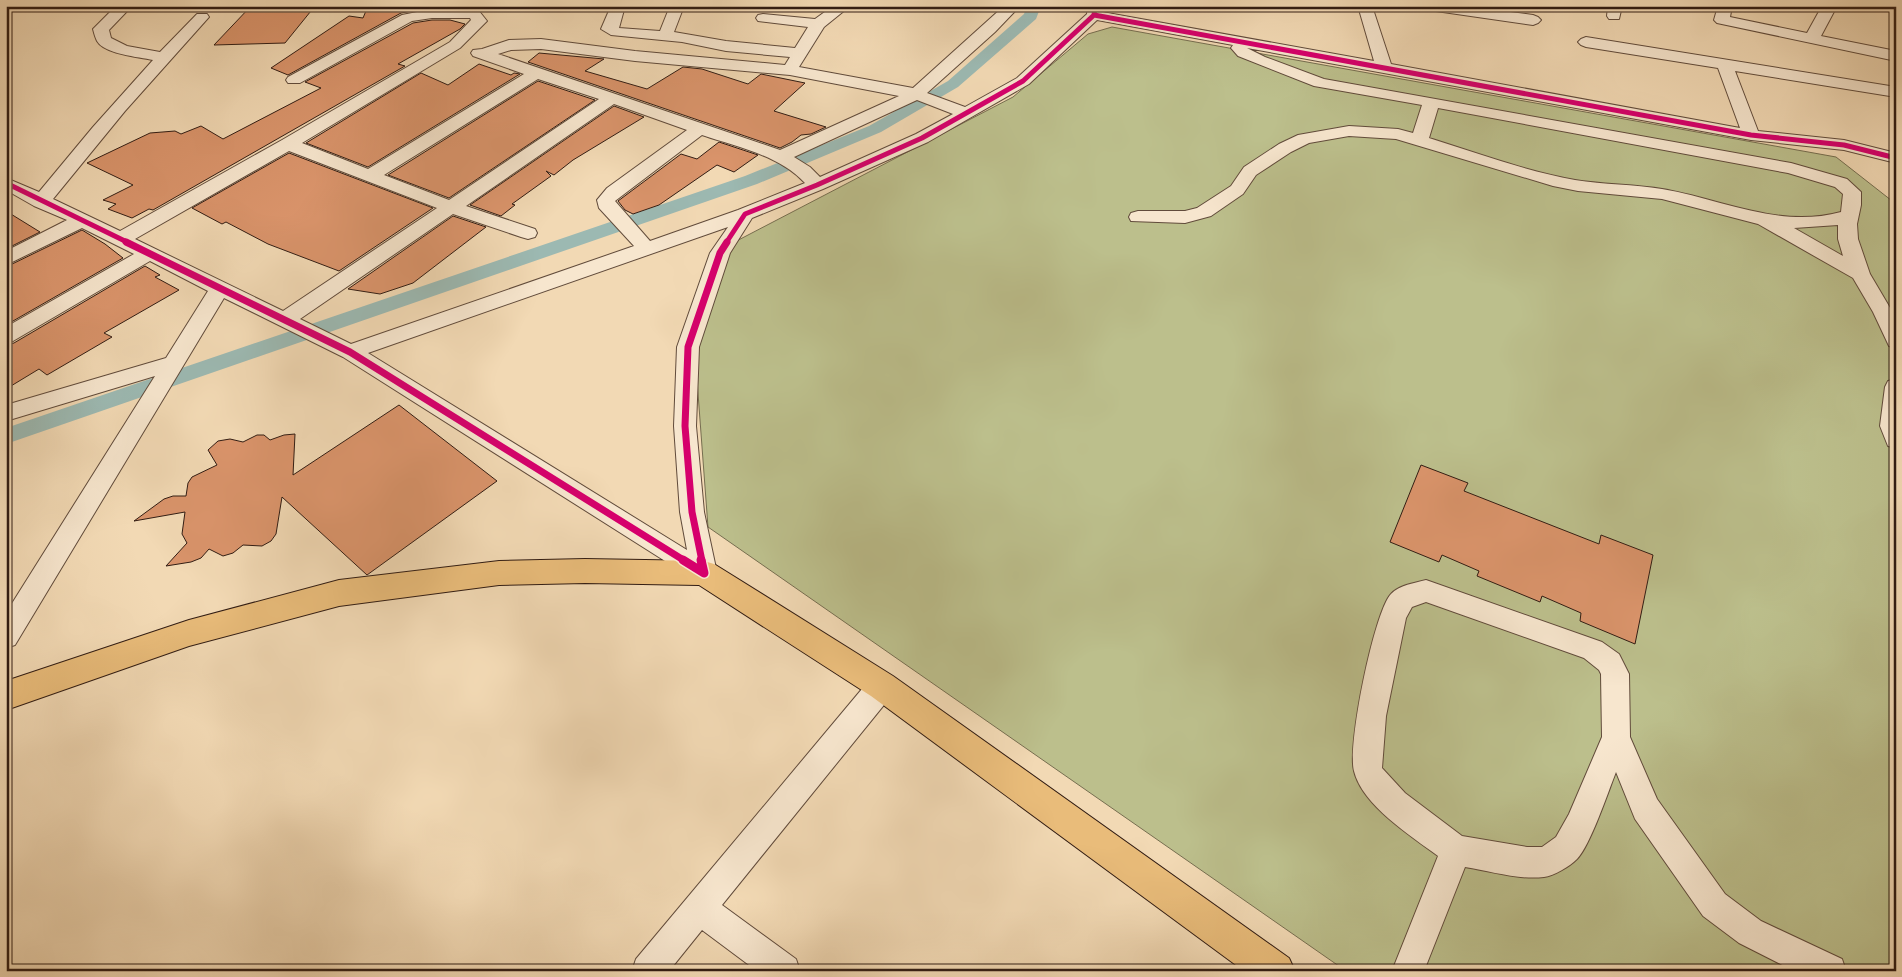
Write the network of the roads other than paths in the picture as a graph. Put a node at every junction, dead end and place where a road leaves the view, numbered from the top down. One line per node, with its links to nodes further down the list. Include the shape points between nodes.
1 (125, 6): 26 (street, via 101,28 104,40 123,50)
2 (618, 6): 18 (street, via 609,28 616,32)
3 (677, 6): 18 (street)
4 (843, 6): 16 (street)
5 (1013, 6): 33 (street)
6 (1130, 6): 17 (street)
7 (1365, 6): 28 (street)
8 (1429, 6): 12 (street)
9 (1725, 6): 19 (street, via 1722,20)
10 (1830, 6): 19 (street)
11 (1095, 10): 17 (street); 36 (street, via 1023,81)
12 (1502, 11): 15 (street)
13 (202, 18): 26 (street)
14 (763, 18): 16 (street)
15 (1533, 20)
16 (818, 24): 23 (street)
17 (1167, 28): 20 (street)
18 (665, 36): 23 (street)
19 (1812, 38): 25 (street)
20 (1233, 40): 28 (street); 35 (street, via 1251,57 1320,83)
21 (1586, 42): 27 (street)
22 (456, 45): 24 (street); 31 (street, via 479,21 474,14 415,15); 40 (street)
23 (800, 53): 29 (street)
24 (483, 54): 29 (street, via 509,45 540,44); 30 (street)
25 (1896, 56)
26 (163, 57): 48 (street, via 94,134)
27 (1724, 64): 32 (street); 38 (street)
28 (1384, 69): 38 (street)
29 (790, 70): 33 (street)
30 (538, 72): 34 (street); 45 (street)
31 (294, 80)
32 (1896, 92)
33 (921, 96): 36 (street); 42 (street)
34 (612, 98): 37 (street); 49 (street)
35 (1431, 102): 39 (street); 51 (street, via 1791,168 1841,183 1852,192)
36 (957, 110): 46 (street, via 922,138)
37 (700, 128): 42 (street); 57 (street, via 610,196 606,204)
38 (1752, 135): 41 (street)
39 (1420, 140): 52 (street, via 1398,134 1349,131 1304,139 1250,171 1237,190 1204,212 1185,217); 53 (street, via 1553,181 1662,194)
40 (288, 144): 45 (street); 56 (street)
41 (1844, 145): 43 (street); 44 (street)
42 (784, 157): 46 (street)
43 (1896, 158)
44 (1896, 170)
45 (369, 176): 49 (street)
46 (811, 178): 50 (street)
47 (6, 183): 48 (street)
48 (41, 202): 54 (street)
49 (451, 207): 55 (street); 62 (street)
50 (745, 214): 57 (street); 70 (street, via 720,253 688,347 686,445 692,512)
51 (1849, 216): 53 (street, via 1834,221 1795,223); 60 (street, via 1847,240)
52 (1138, 217)
53 (1765, 220): 60 (street)
54 (81, 221): 56 (street); 59 (street)
55 (528, 233)
56 (119, 240): 58 (street)
57 (646, 248): 65 (street)
58 (148, 254): 61 (street); 63 (street)
59 (6, 259)
60 (1860, 274): 64 (street)
61 (220, 288): 62 (street); 66 (street)
62 (284, 320): 65 (street)
63 (6, 336)
64 (1896, 341)
65 (350, 352): 70 (street)
66 (174, 363): 68 (street); 71 (street)
67 (1896, 387): 69 (street, via 1891,426)
68 (6, 413)
69 (1896, 440)
70 (704, 573): 72 (main road); 73 (main road, via 499,573 339,593 189,633)
71 (6, 637)
72 (882, 686): 76 (street); 79 (main road)
73 (6, 696)
74 (1616, 737): 75 (street, via 1567,848 1546,862 1527,862); 75 (street, via 1615,674 1609,662 1593,650 1426,591 1406,596 1397,606 1387,638 1367,746 1368,771 1385,794); 81 (street, via 1646,809 1714,905 1750,932)
75 (1456, 850): 80 (street)
76 (699, 908): 77 (street); 78 (street)
77 (648, 971)
78 (784, 971)
79 (1276, 971)
80 (1408, 971)
81 (1830, 971)

